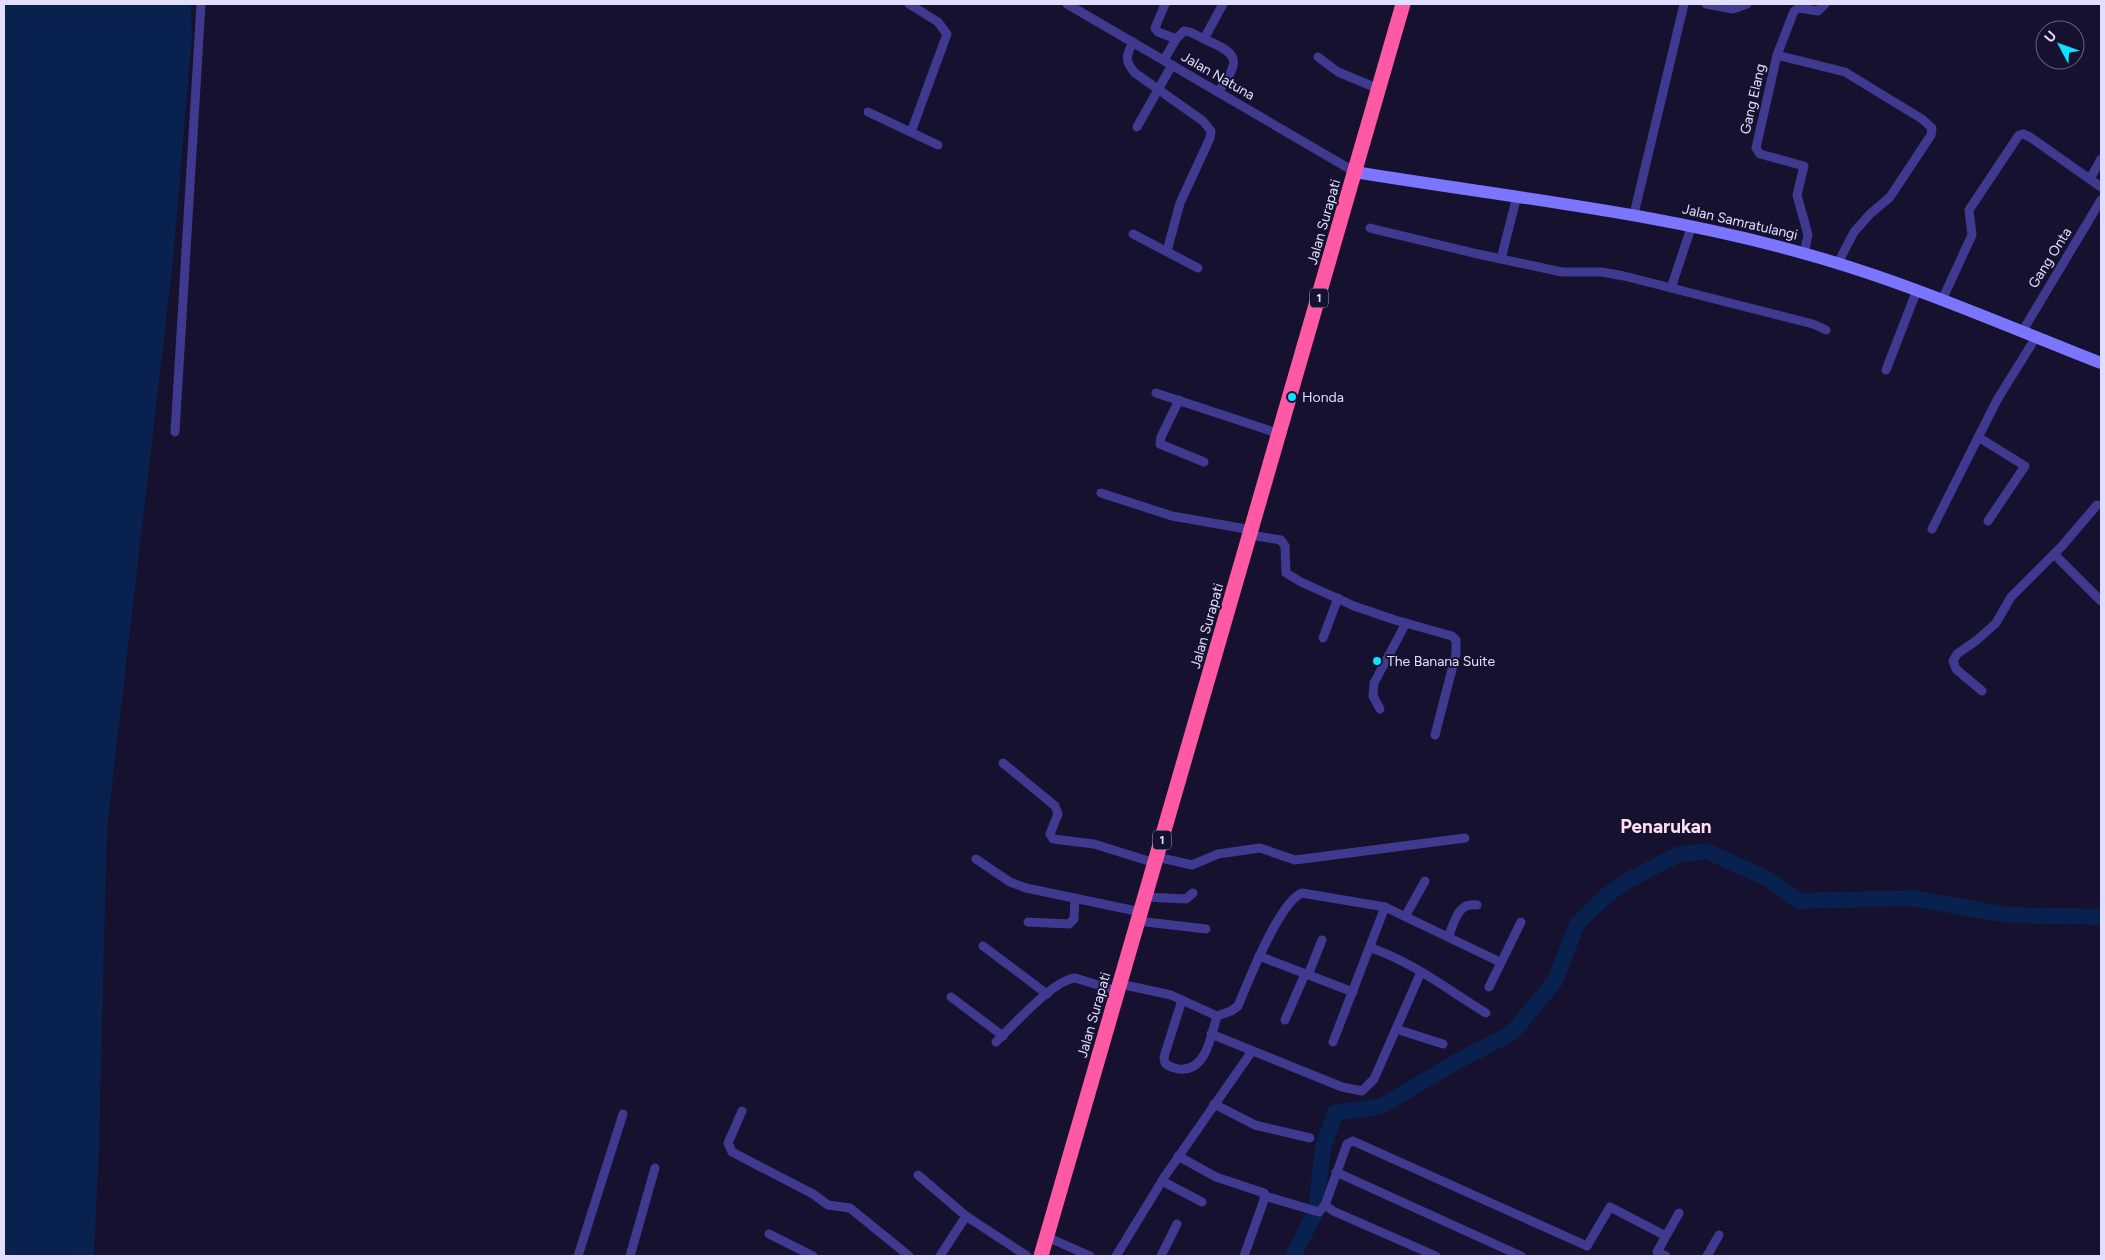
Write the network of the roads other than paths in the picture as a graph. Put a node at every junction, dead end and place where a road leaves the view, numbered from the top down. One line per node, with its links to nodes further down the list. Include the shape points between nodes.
1 (202, 4): 50 (street)
2 (909, 4): 23 (street, via 938,22 947,34)
3 (1068, 4): 13 (street, Jalan Natuna)
4 (1165, 4): 11 (street, via 1155,28)
5 (1223, 4): 12 (street)
6 (1403, 4): 19 (highway, Jalan Surapati / 1)
7 (1684, 4): 31 (street)
8 (1706, 4): 9 (street, via 1733,9)
9 (1746, 4)
10 (1825, 4): 14 (street, Gang Elang, via 1818,11 1794,9)
11 (1176, 39): 12 (street, via 1184,31); 16 (street)
12 (1204, 39): 20 (street, via 1226,48 1233,61 1230,74)
13 (1133, 42): 16 (street, Jalan Natuna); 18 (street, via 1126,55 1127,64)
14 (1777, 55): 36 (street, Gang Elang, via 1756,148 1760,154 1804,166 1797,195 1808,235); 38 (street, via 1853,76 1932,128 1931,135 1890,197 1860,224)
15 (1318, 57): 19 (street, via 1338,72)
16 (1164, 60): 17 (street, Jalan Natuna)
17 (1172, 65): 18 (street); 20 (street, Jalan Natuna)
18 (1158, 89): 22 (street); 35 (street, via 1203,121 1211,134 1180,203)
19 (1379, 89): 26 (highway, Jalan Surapati / 1)
20 (1218, 92): 26 (street, Jalan Natuna)
21 (868, 112): 23 (street)
22 (1137, 127)
23 (911, 132): 24 (street)
24 (938, 146)
25 (2101, 160): 27 (street)
26 (1355, 172): 29 (main road, Jalan Samratulangi); 51 (highway, Jalan Surapati / 1)
27 (2090, 179): 28 (street); 42 (street, via 2030,137 2019,135 1969,210 1972,234)
28 (2101, 187)
29 (1517, 196): 31 (main road, Jalan Samratulangi); 37 (street)
30 (2101, 200): 44 (street, Gang Onta)
31 (1634, 214): 32 (main road, Jalan Samratulangi)
32 (1692, 226): 36 (main road, Jalan Samratulangi); 40 (street)
33 (1370, 228): 37 (street)
34 (1133, 234): 35 (street)
35 (1167, 250): 39 (street)
36 (1804, 253): 38 (main road, Jalan Samratulangi)
37 (1501, 259): 40 (street, via 1562,272 1602,272)
38 (1838, 263): 41 (main road, Jalan Samratulangi)
39 (1198, 268)
40 (1670, 288): 43 (street)
41 (1917, 290): 42 (main road, Jalan Samratulangi); 47 (street)
42 (1942, 300): 44 (main road, Jalan Samratulangi)
43 (1826, 330)
44 (2022, 332): 45 (main road, Jalan Samratulangi)
45 (2036, 337): 46 (main road, Jalan Samratulangi); 52 (street)
46 (2101, 363)
47 (1886, 370)
48 (1156, 393): 49 (street)
49 (1179, 400): 51 (street); 53 (street, via 1160,444)
50 (175, 432)
51 (1280, 434): 58 (highway, Jalan Surapati / 1)
52 (1978, 437): 56 (street, via 2025,466); 57 (street)
53 (1204, 462)
54 (1101, 493): 58 (street, via 1172,516)
55 (2100, 504): 59 (street)
56 (1988, 521)
57 (1932, 529)
58 (1251, 533): 60 (street, via 1282,540 1288,575); 70 (highway, Jalan Surapati / 1)
59 (2054, 554): 61 (street); 64 (street, via 2011,597 1996,623 1954,658 1956,669)
60 (1338, 598): 62 (street); 63 (street)
61 (2101, 601)
62 (1406, 623): 65 (street, via 1374,683 1373,696); 66 (street, via 1452,636 1458,644)
63 (1323, 638)
64 (1982, 691)
65 (1380, 710)
66 (1434, 735)
67 (1003, 763): 70 (street, via 1055,806 1058,814 1050,834 1053,838 1094,844)
68 (1465, 838): 70 (street, via 1295,860 1260,848 1218,854 1192,866)
69 (976, 859): 74 (street, via 1010,882)
70 (1156, 860): 73 (highway, Jalan Surapati / 1)
71 (1425, 881): 77 (street)
72 (1193, 893): 73 (street, via 1186,899)
73 (1146, 896): 78 (highway, Jalan Surapati / 1)
74 (1075, 898): 78 (street); 79 (street, via 1074,919 1069,924)
75 (1477, 905): 82 (street, via 1462,907)
76 (1386, 907): 77 (street); 85 (street); 86 (street, via 1300,893 1283,913)
77 (1406, 915): 82 (street)
78 (1140, 916): 81 (street); 91 (highway, Jalan Surapati / 1)
79 (1028, 922)
80 (1521, 922): 87 (street)
81 (1206, 929)
82 (1448, 937): 87 (street)
83 (1322, 940): 89 (street)
84 (983, 946): 93 (street)
85 (1371, 948): 88 (street); 92 (street)
86 (1259, 956): 89 (street); 97 (street, via 1238,1006)
87 (1500, 962): 90 (street)
88 (1421, 972): 96 (street); 99 (street)
89 (1306, 974): 92 (street); 98 (street)
90 (1489, 987)
91 (1119, 988): 93 (street, via 1075,978 1068,979); 95 (street); 122 (highway, Jalan Surapati / 1)
92 (1353, 992): 101 (street)
93 (1047, 994): 94 (street, via 999,1039)
94 (952, 997)
95 (1182, 1000): 97 (street); 100 (street, via 1164,1057 1165,1063 1182,1069 1194,1066 1202,1059)
96 (1486, 1013)
97 (1217, 1016): 100 (street)
98 (1285, 1020)
99 (1396, 1029): 102 (street); 103 (street, via 1374,1079 1362,1092)
100 (1211, 1034): 103 (street)
101 (1333, 1042)
102 (1443, 1044)
103 (1252, 1051): 104 (street)
104 (1214, 1104): 107 (street, via 1256,1125); 108 (street)
105 (742, 1111): 126 (street, via 728,1143 732,1152 828,1205 850,1208)
106 (623, 1114): 123 (street)
107 (1310, 1138)
108 (1178, 1156): 112 (street); 113 (street, via 1216,1177 1262,1191)
109 (655, 1168): 124 (street)
110 (1336, 1172): 115 (street); 121 (street, via 1347,1144 1353,1142 1587,1246 1610,1207); 135 (street)
111 (918, 1175): 117 (street)
112 (1162, 1181): 114 (street); 131 (street)
113 (1265, 1196): 115 (street, via 1319,1212); 133 (street)
114 (1202, 1202)
115 (1325, 1205): 134 (street)
116 (1679, 1213): 121 (street)
117 (966, 1216): 127 (street); 128 (street)
118 (1177, 1224): 132 (street)
119 (769, 1234): 125 (street)
120 (1719, 1235): 137 (street)
121 (1666, 1236): 136 (street, via 1658,1252)
122 (1047, 1237): 129 (highway, Jalan Surapati / 1); 130 (street)
123 (578, 1256)
124 (630, 1256)
125 (814, 1256)
126 (910, 1256)
127 (940, 1256)
128 (1027, 1256)
129 (1042, 1256)
130 (1090, 1256)
131 (1116, 1256)
132 (1161, 1256)
133 (1244, 1256)
134 (1436, 1256)
135 (1521, 1256)
136 (1666, 1256)
137 (1707, 1256)

